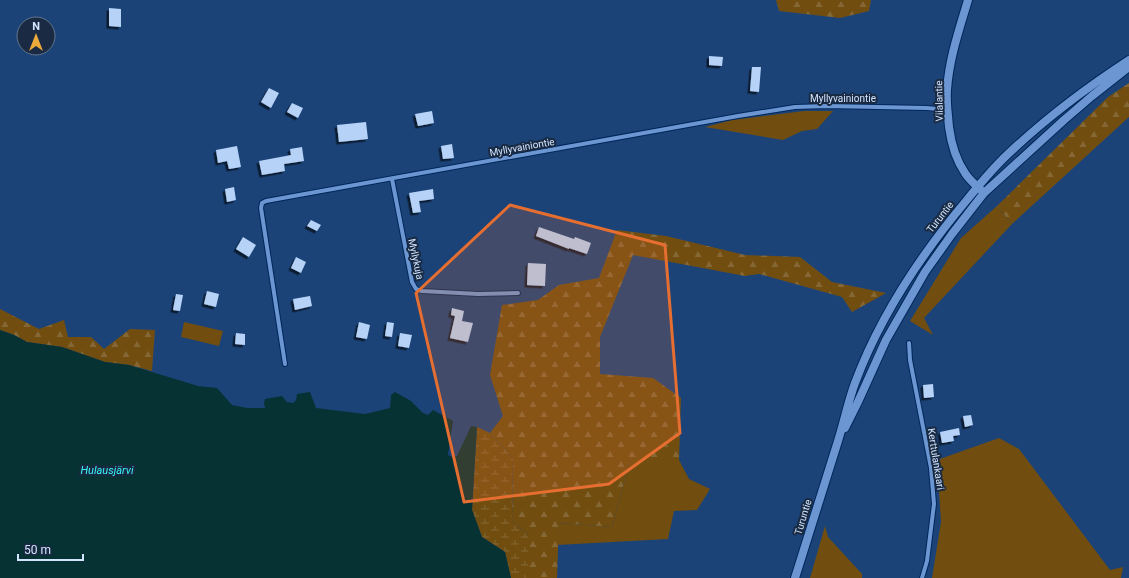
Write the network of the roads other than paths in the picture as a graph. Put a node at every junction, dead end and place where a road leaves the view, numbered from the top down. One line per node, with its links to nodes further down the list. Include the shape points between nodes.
1 (968, 0): 4 (main road, Viialantie, via 952,53 948,76)
2 (1129, 60): 6 (main road, Turuntie, via 1048,118 1007,155)
3 (1129, 67): 7 (main road, Turuntie, via 1064,120)
4 (948, 110): 5 (street, Myllyvainiontie, via 861,106 795,107); 6 (main road, Viialantie, via 952,143 965,174)
5 (392, 179): 8 (street, Myllykuja, via 412,282 416,289 422,292); 10 (street, Myllyvainiontie, via 266,201 261,205)
6 (978, 187): 7 (main road, Viialantie); 11 (main road, Turuntie, via 948,222 892,304 855,382)
7 (984, 193): 11 (main road, Turuntie, via 952,234 912,294 886,340)
8 (518, 293)
9 (909, 343): 13 (street, Kerttulankaari, via 931,468 934,504 927,561)
10 (285, 364)
11 (839, 440): 12 (main road, Turuntie)
12 (795, 578)
13 (922, 578)

